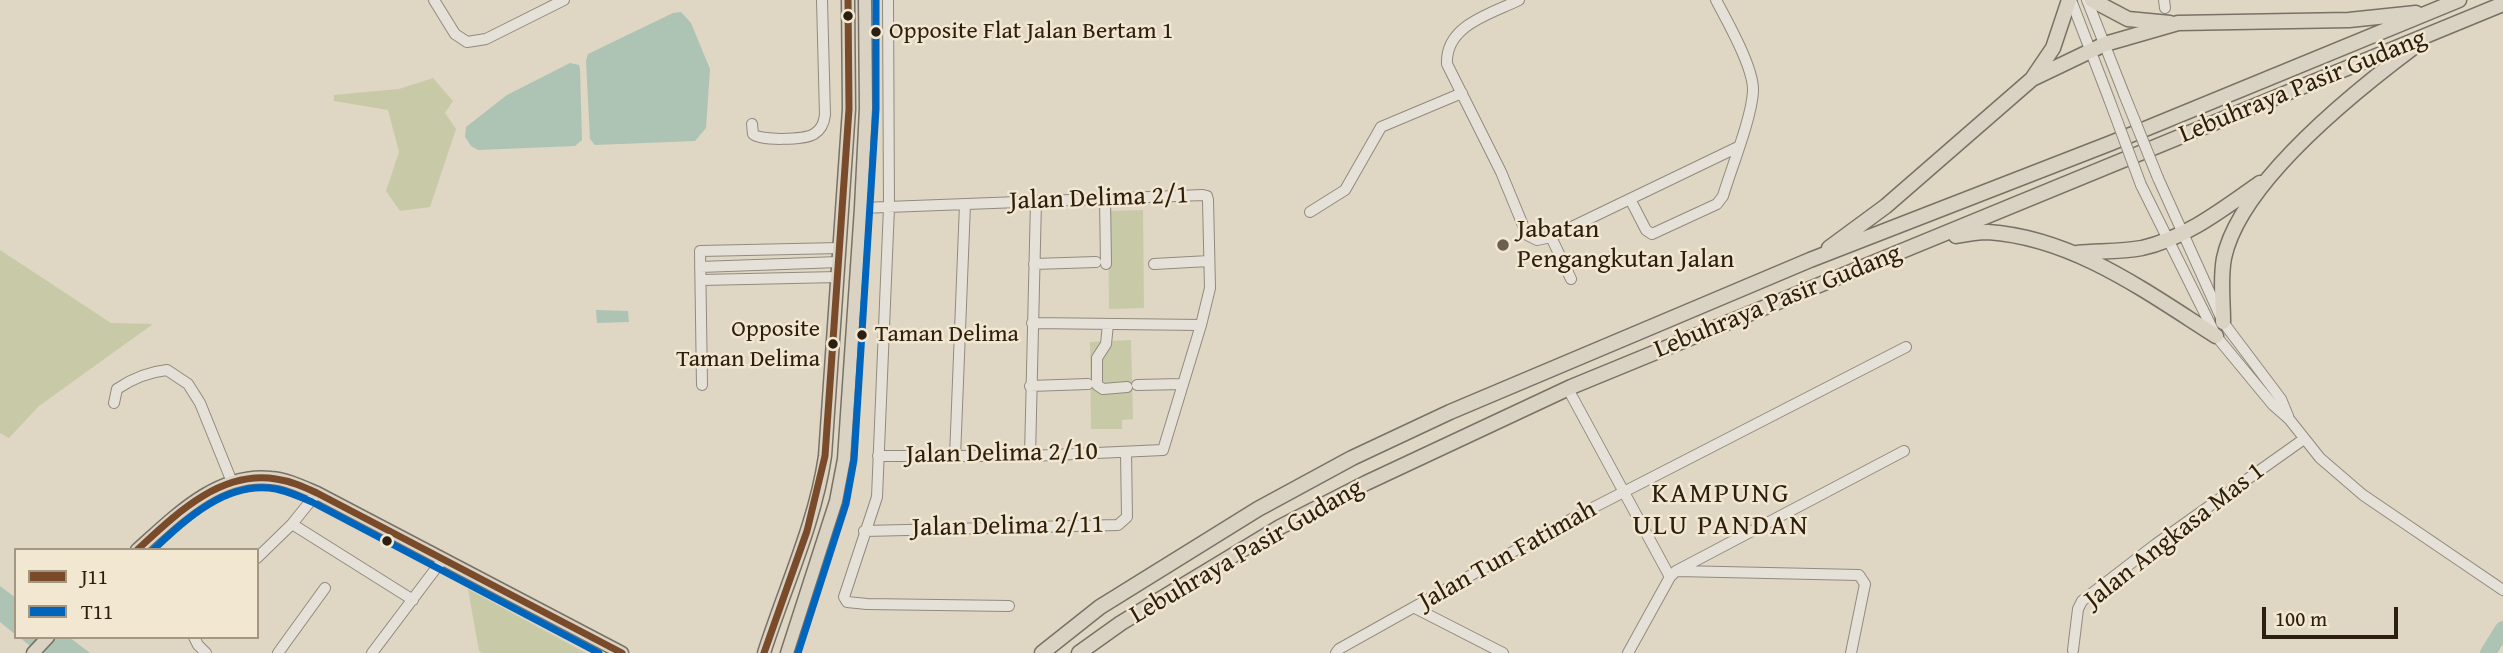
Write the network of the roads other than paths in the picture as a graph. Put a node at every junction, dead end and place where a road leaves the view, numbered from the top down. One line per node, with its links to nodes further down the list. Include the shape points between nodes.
1 (434, 0): 2 (street, via 460,39 467,42 486,39)
2 (564, 0)
3 (822, 0): 19 (street, via 824,122 807,137 761,139 753,134)
4 (848, 0): 33 (main road, via 849,109)
5 (865, 0): 27 (main road)
6 (888, 0): 26 (street)
7 (1519, 0): 18 (street, via 1462,28 1451,40 1447,64)
8 (1716, 0): 20 (street, via 1743,54 1754,89)
9 (2070, 0): 16 (street); 17 (highway, via 2053,48)
10 (2090, 0): 14 (highway, via 2128,19); 16 (street)
11 (2459, 0): 13 (highway, Lebuhraya Pasir Gudang)
12 (2503, 4): 15 (highway, Lebuhraya Pasir Gudang)
13 (2431, 12): 14 (highway, via 2350,20); 35 (highway, Lebuhraya Pasir Gudang, via 2135,134)
14 (2178, 23): 16 (highway)
15 (2430, 35): 21 (highway, via 2328,116); 31 (highway, Lebuhraya Pasir Gudang)
16 (2098, 47): 17 (highway); 29 (street, bridge, via 2124,94); 32 (street, bridge, via 2109,99 2141,185)
17 (2032, 79): 35 (highway, via 1886,206)
18 (1462, 93): 28 (street, via 1381,127 1345,190); 30 (street, via 1527,235 1538,240)
19 (752, 124)
20 (1738, 147): 23 (street); 23 (street, via 1717,204 1652,234)
21 (2273, 174): 29 (highway); 44 (highway, via 2229,240 2222,277)
22 (1105, 198): 24 (street, Jalan Delima 2/1); 36 (street, Jalan Delima 2/1, via 1207,196); 38 (street, via 1101,263)
23 (1630, 199): 30 (street)
24 (1036, 201): 25 (street, Jalan Delima 2/1); 38 (street)
25 (965, 204): 26 (street, Jalan Delima 2/1); 62 (street)
26 (889, 206): 27 (street, Jalan Delima 2/1); 60 (street)
27 (861, 208): 69 (main road, via 844,459)
28 (1310, 212)
29 (2182, 234): 32 (highway); 44 (street)
30 (1551, 237): 42 (street)
31 (1937, 238): 34 (highway, via 1985,232 2020,236); 54 (highway, Lebuhraya Pasir Gudang)
32 (2168, 240): 34 (highway, via 2141,248); 48 (street)
33 (840, 248): 37 (main road); 40 (street, via 700,251)
34 (2076, 253): 48 (highway, via 2123,276)
35 (1810, 260): 89 (highway, Lebuhraya Pasir Gudang, via 1352,458 1258,509 1100,607)
36 (1209, 261): 39 (street); 47 (street, Jalan Delima 2/1, via 1210,288)
37 (839, 262): 40 (street); 41 (main road)
38 (1034, 264): 45 (street)
39 (1154, 264)
40 (701, 267): 43 (street)
41 (838, 277): 43 (street); 67 (main road, via 825,456)
42 (1571, 279)
43 (701, 280): 52 (street)
44 (2223, 322): 56 (street, via 2281,398)
45 (1032, 323): 46 (street); 53 (street)
46 (1108, 324): 47 (street); 51 (street, via 1107,344 1097,358 1098,388)
47 (1201, 325): 51 (street, Jalan Delima 2/1)
48 (2216, 335): 56 (street)
49 (1906, 347): 64 (street, Jalan Tun Fatimah)
50 (1088, 384): 53 (street)
51 (1182, 384): 59 (street, Jalan Delima 2/1, via 1163,450)
52 (702, 386)
53 (1030, 386): 61 (street)
54 (1568, 389): 64 (street); 90 (highway, Lebuhraya Pasir Gudang, via 1280,527 1121,622)
55 (114, 403): 63 (street, via 117,389 154,372 167,370 188,384)
56 (2289, 419): 57 (street)
57 (2304, 439): 75 (street, via 2363,495); 81 (street, Jalan Angkasa Mas 1, via 2082,601)
58 (1904, 451): 73 (street)
59 (1126, 452): 61 (street, Jalan Delima 2/10); 68 (street, Jalan Delima 2/11, via 1127,517 1118,525)
60 (878, 456): 62 (street, Jalan Delima 2/10); 68 (street, via 877,497)
61 (1030, 456): 62 (street, Jalan Delima 2/10)
62 (955, 457)
63 (232, 482): 65 (main road, via 271,478); 70 (main road, via 203,496)
64 (1625, 492): 73 (street); 78 (street, Jalan Tun Fatimah)
65 (317, 493): 66 (street); 72 (main road)
66 (292, 524): 71 (street); 76 (street)
67 (808, 527): 69 (main road, via 799,583 805,580); 87 (main road)
68 (864, 531): 77 (street, via 844,597 847,601)
69 (821, 545): 88 (main road)
70 (139, 548)
71 (259, 556)
72 (443, 559): 76 (street); 86 (main road)
73 (1673, 574): 93 (street); 94 (street, via 1859,575 1865,584)
74 (325, 588): 84 (street)
75 (2503, 590)
76 (413, 600): 85 (street)
77 (1009, 606)
78 (1415, 608): 91 (street, Jalan Tun Fatimah); 92 (street)
79 (46, 639): 82 (main road)
80 (195, 639): 83 (street)
81 (2073, 650)
82 (33, 653)
83 (206, 653)
84 (278, 653)
85 (372, 653)
86 (622, 653)
87 (764, 653)
88 (787, 653)
89 (1042, 653)
90 (1079, 653)
91 (1336, 653)
92 (1503, 653)
93 (1628, 653)
94 (1851, 653)

